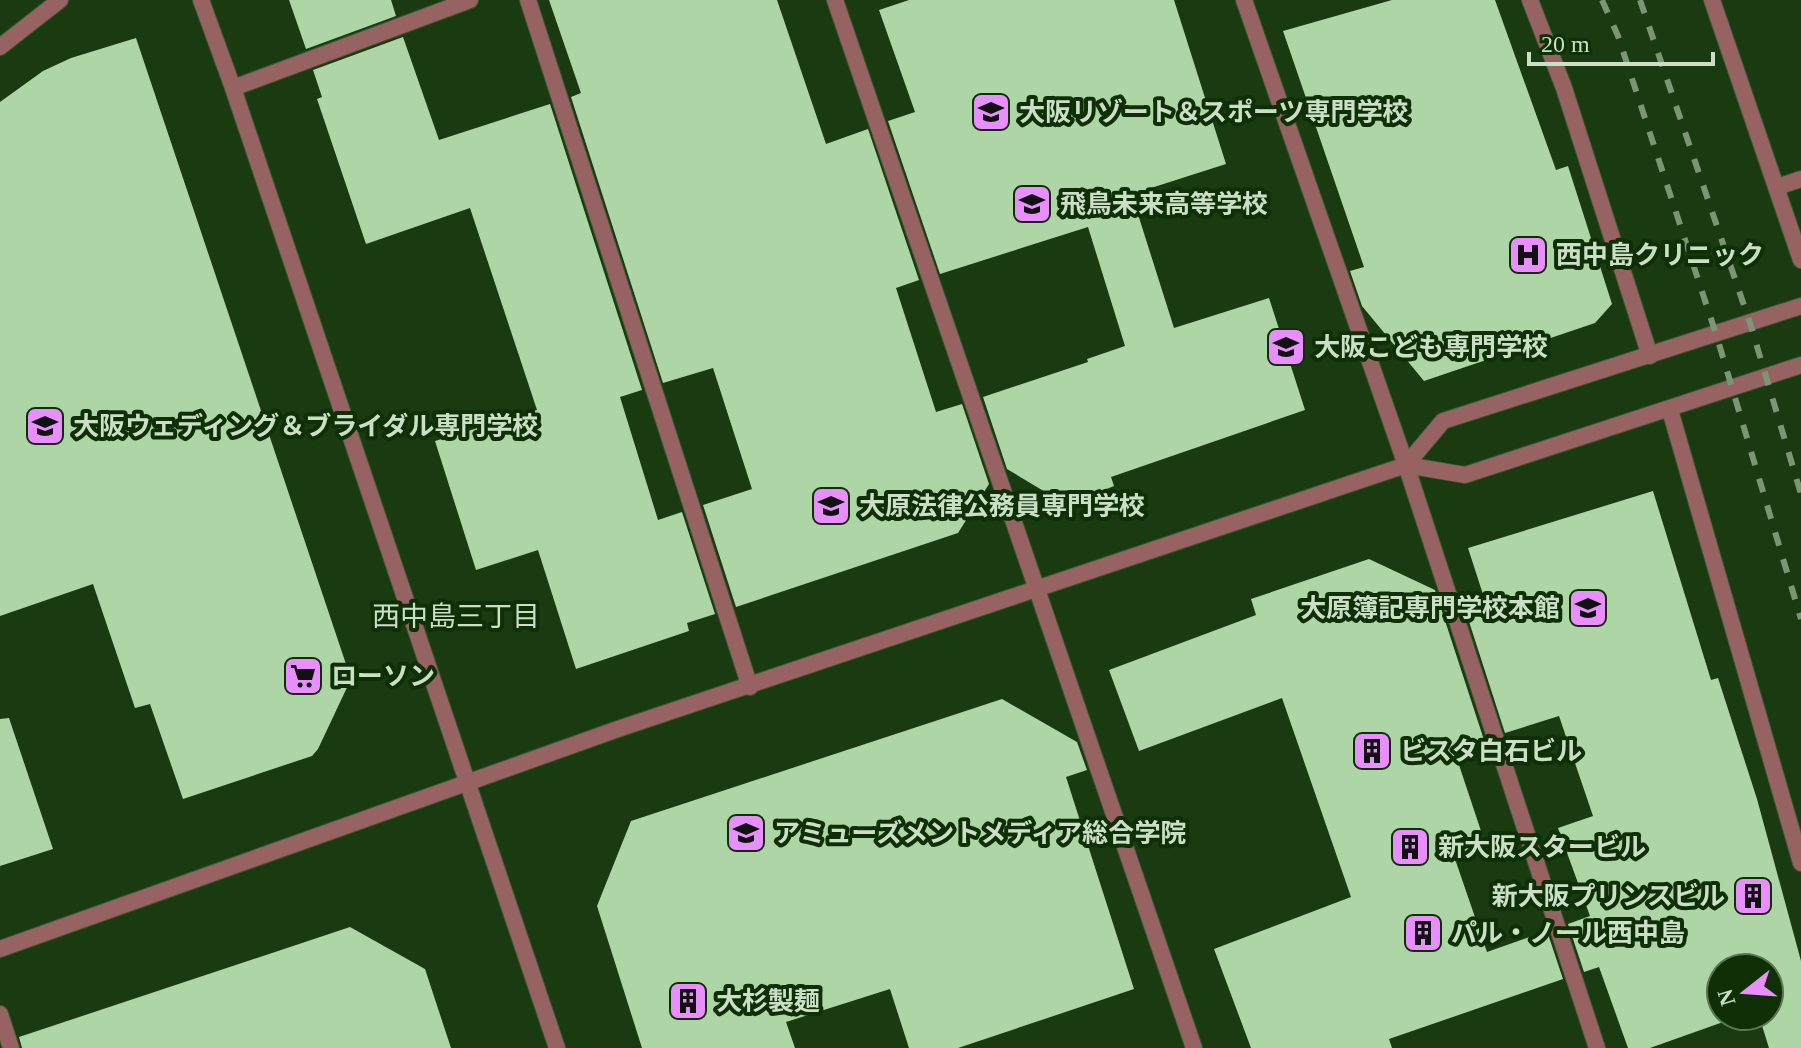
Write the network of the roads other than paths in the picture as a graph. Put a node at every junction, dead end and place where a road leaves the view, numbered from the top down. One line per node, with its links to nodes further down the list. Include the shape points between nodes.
1 (60, 0): 9 (street)
2 (201, 0): 10 (street)
3 (470, 0): 10 (street)
4 (528, 0): 20 (street)
5 (835, 0): 19 (street)
6 (1244, 0): 18 (street)
7 (1530, 0): 15 (street, via 1564,88)
8 (1712, 0): 12 (street)
9 (0, 47)
10 (233, 88): 21 (street)
11 (1801, 179): 12 (street)
12 (1777, 187): 13 (street)
13 (1801, 260)
14 (1801, 306): 15 (street)
15 (1650, 356): 18 (street, via 1443,421)
16 (1801, 365): 17 (street)
17 (1670, 410): 18 (street, via 1465,475); 22 (street)
18 (1406, 465): 19 (street); 28 (street)
19 (1038, 590): 20 (street); 27 (street)
20 (750, 687): 21 (street)
21 (466, 783): 23 (street); 26 (street)
22 (1801, 863)
23 (0, 949)
24 (0, 1014): 25 (street)
25 (11, 1048)
26 (557, 1048)
27 (1194, 1048)
28 (1597, 1048)

